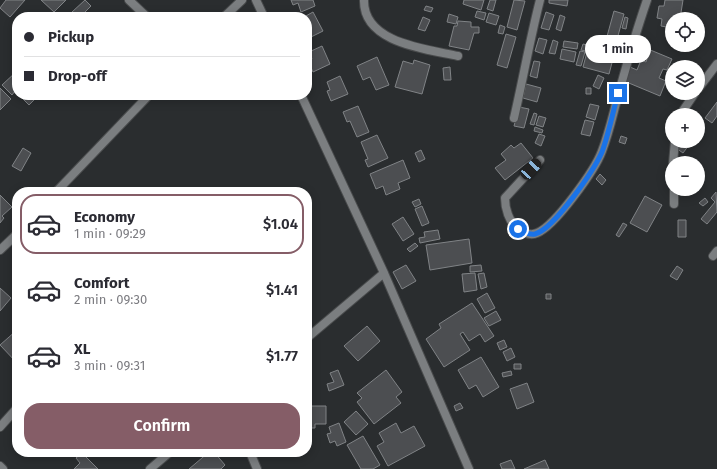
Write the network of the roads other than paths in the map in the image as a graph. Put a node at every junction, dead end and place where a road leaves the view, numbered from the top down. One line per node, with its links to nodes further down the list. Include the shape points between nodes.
1 (129, 0): 7 (street)
2 (242, 0): 8 (street)
3 (256, 0): 9 (street)
4 (364, 0): 10 (street, via 366,16 371,25 390,39)
5 (540, 0): 15 (street)
6 (647, 0): 16 (street, via 594,170 548,226 529,234 518,229 511,221 505,198)
7 (142, 12)
8 (229, 12)
9 (262, 12)
10 (458, 56)
11 (716, 66): 12 (street)
12 (705, 80)
13 (144, 100): 17 (street)
14 (302, 100): 22 (street)
15 (514, 118)
16 (540, 160)
17 (61, 187)
18 (674, 196): 19 (street)
19 (674, 204)
20 (12, 239): 21 (street)
21 (0, 250)
22 (384, 273): 23 (street); 32 (street)
23 (312, 334)
24 (12, 414): 25 (street)
25 (0, 427)
26 (164, 457): 30 (street)
27 (252, 457): 31 (street)
28 (0, 466): 29 (street)
29 (3, 469)
30 (150, 469)
31 (257, 469)
32 (470, 469)

